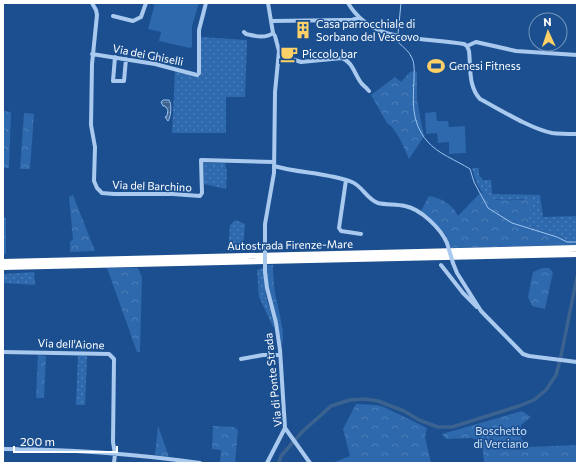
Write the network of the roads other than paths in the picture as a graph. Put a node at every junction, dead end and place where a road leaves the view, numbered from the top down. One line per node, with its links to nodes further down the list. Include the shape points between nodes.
1 (92, 3): 13 (street, via 97,15)
2 (146, 3): 6 (street, via 141,17 136,20)
3 (206, 3): 16 (street, Via dei Ghiselli, via 199,30 198,75)
4 (268, 3): 8 (street)
5 (348, 3): 7 (street)
6 (113, 16)
7 (358, 18): 8 (street); 11 (street, via 390,35 454,42)
8 (272, 22): 10 (street)
9 (244, 32): 10 (street, via 262,37 268,37)
10 (273, 33): 12 (street)
11 (468, 46): 14 (street, via 476,42 516,51); 18 (street, via 472,85 480,99 538,128 550,132)
12 (279, 51): 17 (street, via 300,62 345,59); 19 (street, Via di Ponte Strada)
13 (92, 54): 15 (street, Via dei Ghiselli); 19 (street, Via del Barchino, via 91,125 95,147 94,181 102,193 200,196 201,160)
14 (577, 55)
15 (115, 57): 16 (street, Via dei Ghiselli); 16 (street, via 113,80 124,81)
16 (126, 59)
17 (369, 91)
18 (577, 134)
19 (274, 164): 20 (street, via 288,170); 29 (street, Via di Ponte Strada, bridge, via 264,243 266,288 276,323)
20 (346, 180): 21 (street, via 339,228 341,231); 27 (street, bridge, via 360,187 375,202 406,206 426,217 440,231 457,273)
21 (361, 234)
22 (577, 248): 24 (highway, Autostrada Firenze-Mare)
23 (577, 254): 26 (highway, Autostrada Firenze-Mare)
24 (3, 262)
25 (441, 265): 27 (street)
26 (3, 267)
27 (481, 311): 31 (street, via 523,354)
28 (3, 352): 34 (street, Via dell'Aione, via 109,354 114,358)
29 (280, 355): 30 (street); 32 (street, Via di Ponte Strada)
30 (241, 359)
31 (577, 362)
32 (285, 428): 38 (street); 39 (street, Via di Ponte Strada)
33 (3, 449): 34 (street)
34 (115, 454): 35 (street); 36 (street)
35 (172, 461): 37 (street)
36 (114, 463)
37 (200, 463)
38 (267, 463)
39 (310, 463)

